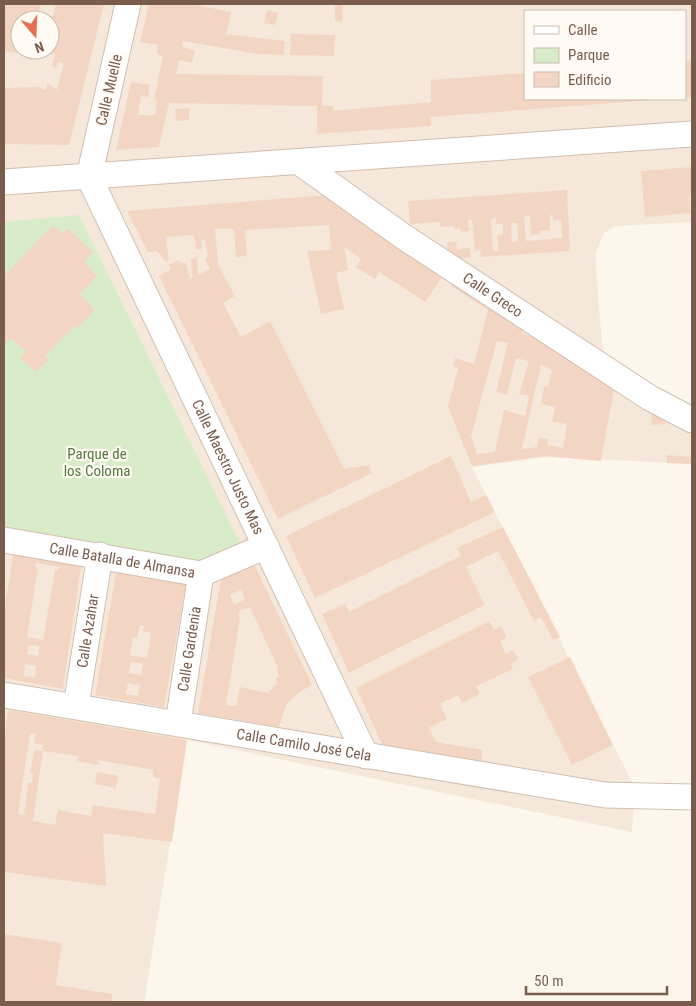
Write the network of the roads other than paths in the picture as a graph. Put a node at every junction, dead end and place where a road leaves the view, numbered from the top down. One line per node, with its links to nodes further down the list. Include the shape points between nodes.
1 (128, 4): 4 (street, Calle Muelle)
2 (692, 134): 3 (street)
3 (299, 162): 4 (street); 6 (street, Calle Greco, via 404,237 650,398)
4 (89, 177): 5 (street); 8 (street, Calle Maestro Justo Mas)
5 (4, 182)
6 (692, 420)
7 (4, 540): 9 (street, Calle Batalla de Almansa)
8 (266, 546): 10 (street, Calle Batalla de Almansa); 14 (street, Calle Maestro Justo Mas)
9 (100, 555): 10 (street, Calle Batalla de Almansa); 12 (street, Calle Azahar)
10 (201, 574): 13 (street, Calle Gardenia)
11 (4, 695): 12 (street, Calle Camilo José Cela)
12 (76, 706): 13 (street, Calle Camilo José Cela)
13 (178, 723): 14 (street, Calle Camilo José Cela)
14 (366, 756): 15 (street, Calle Camilo José Cela, via 605,795)
15 (692, 797)

